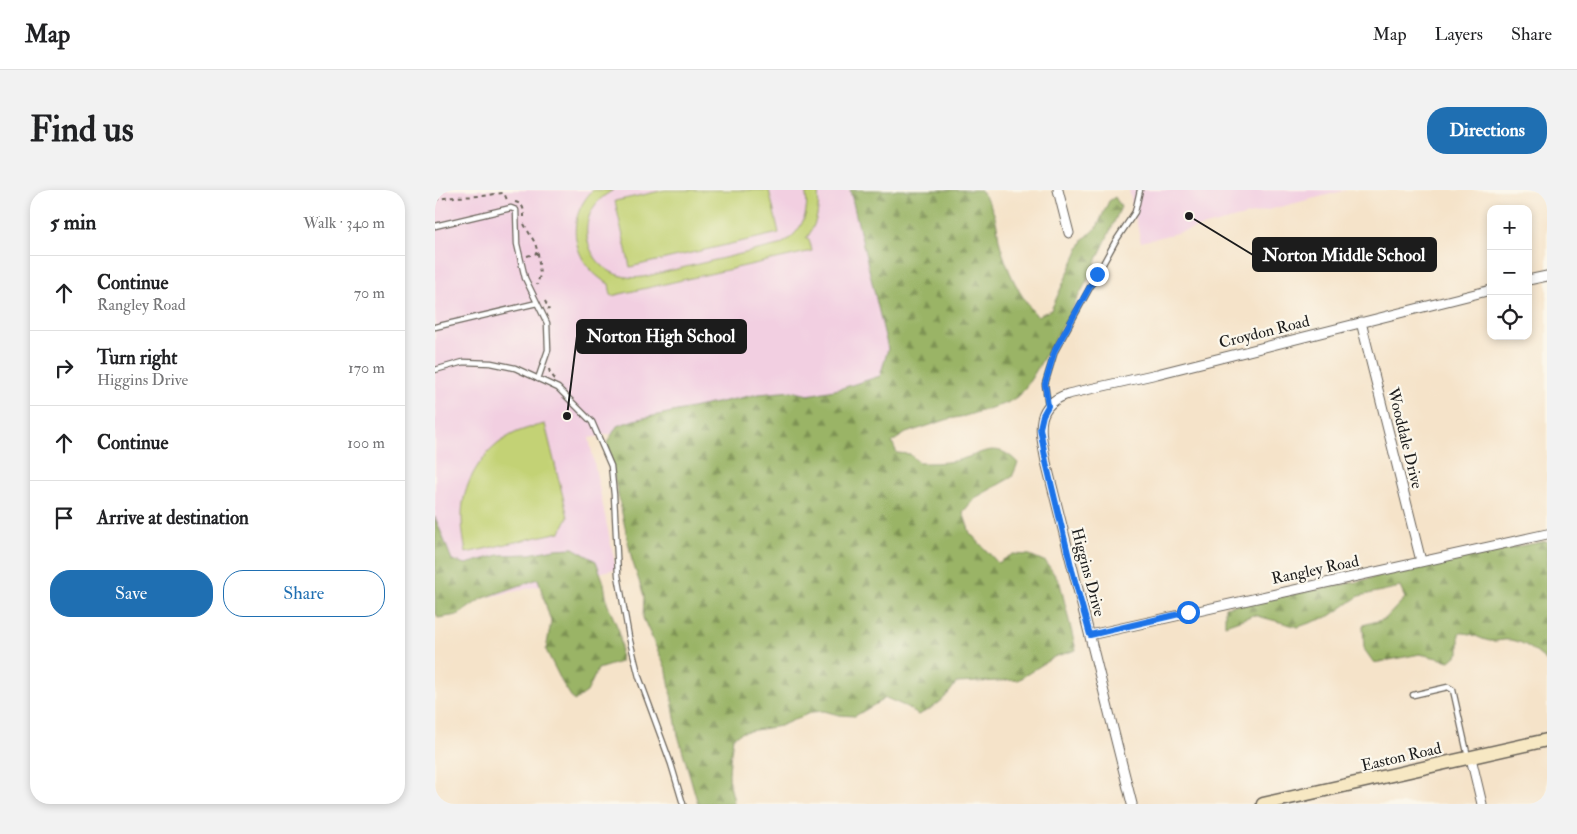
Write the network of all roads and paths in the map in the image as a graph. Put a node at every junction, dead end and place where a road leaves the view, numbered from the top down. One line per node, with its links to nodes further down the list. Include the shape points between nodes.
1 (1058, 190): 4 (street)
2 (1140, 190): 13 (lane, via 1135,212 1055,350 1045,384)
3 (435, 226): 8 (lane, via 514,208 517,244 525,278)
4 (1069, 233)
5 (1547, 276): 6 (street)
6 (1532, 279)
7 (1487, 291): 9 (street, Croydon Road)
8 (537, 302): 10 (lane); 12 (lane, via 547,323 548,350)
9 (1361, 322): 13 (street, Croydon Road, via 1068,394); 15 (street, Wooddale Drive)
10 (435, 327)
11 (435, 370): 12 (lane, via 463,362 491,364 515,368)
12 (538, 379): 20 (lane, via 558,388 592,422 611,466 618,575 629,637 639,677)
13 (1048, 406): 16 (street, Higgins Drive, via 1041,421 1041,435)
14 (1547, 534): 15 (street, Rangley Road)
15 (1421, 561): 16 (street, Rangley Road)
16 (1090, 635): 21 (street, Higgins Drive)
17 (1413, 695): 19 (lane, via 1448,687 1453,690)
18 (1547, 740): 19 (street, Easton Road)
19 (1469, 758): 22 (street, Easton Road); 23 (street)
20 (683, 802)
21 (1132, 804)
22 (1263, 804)
23 (1482, 804)

